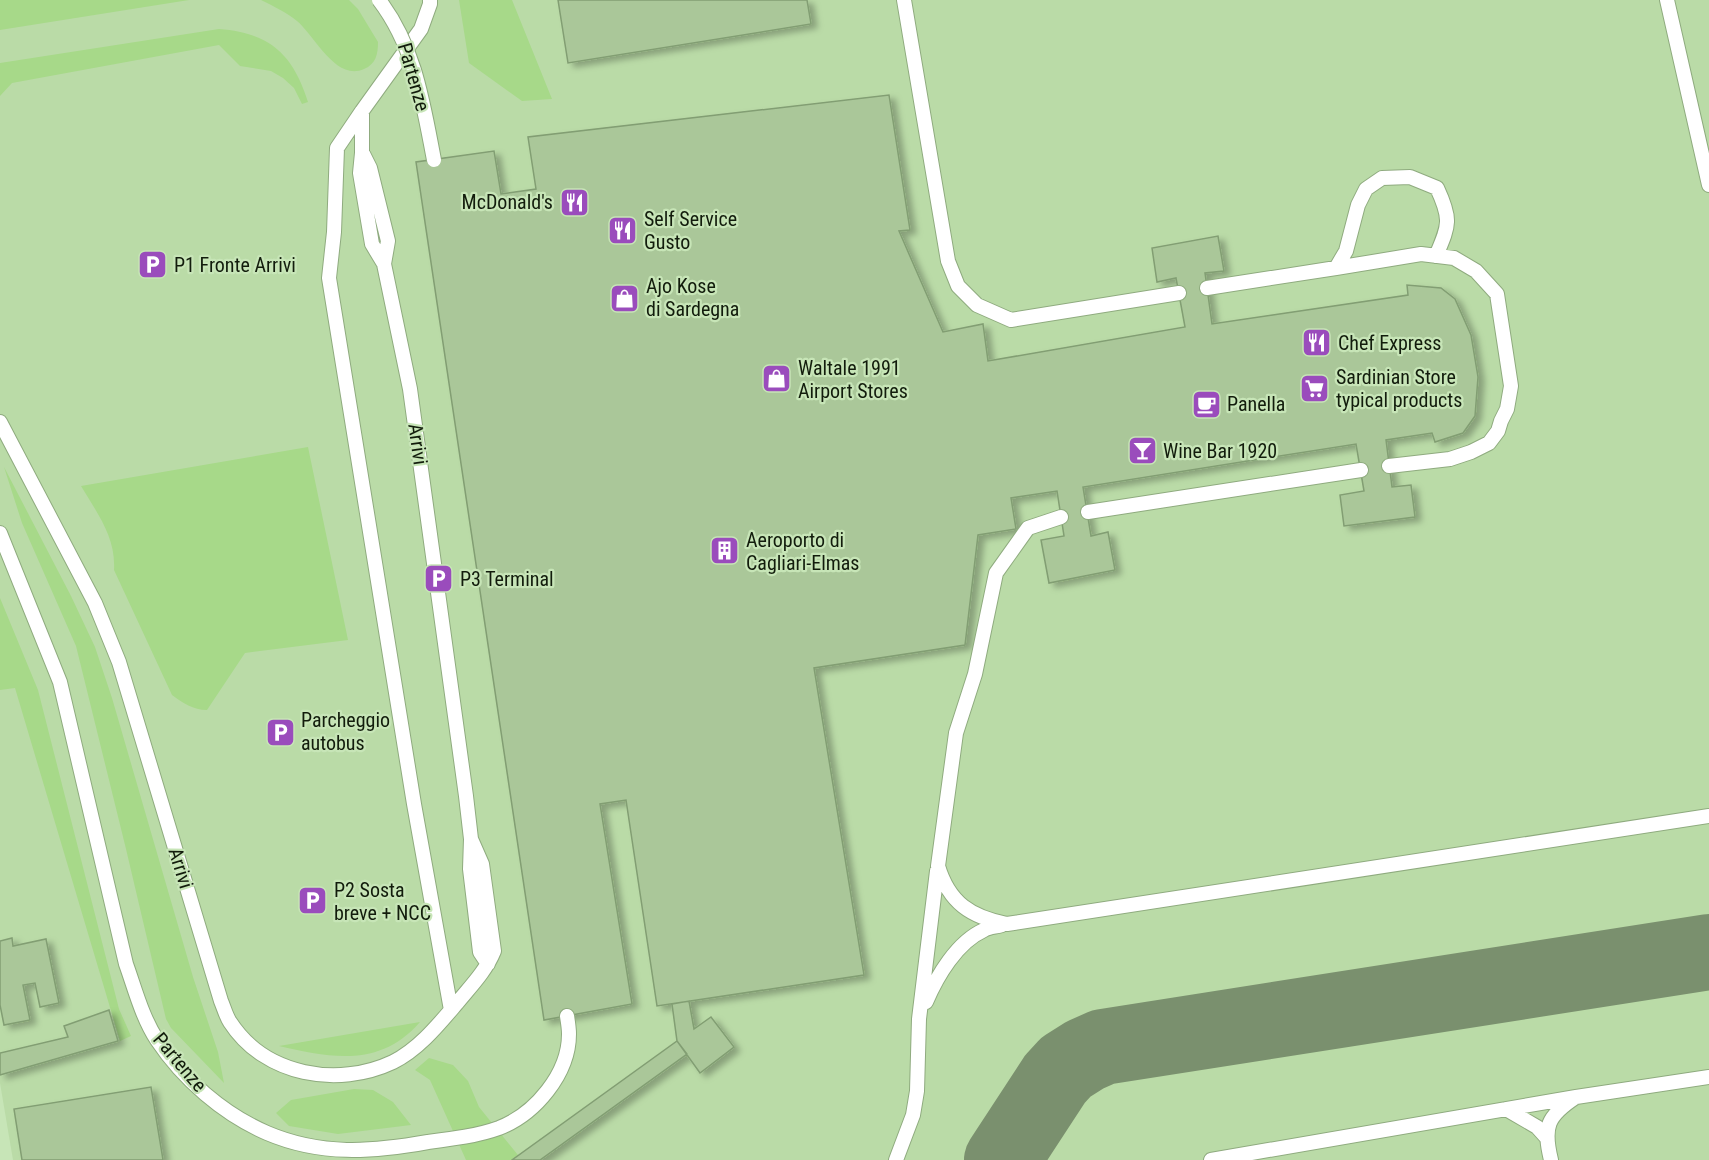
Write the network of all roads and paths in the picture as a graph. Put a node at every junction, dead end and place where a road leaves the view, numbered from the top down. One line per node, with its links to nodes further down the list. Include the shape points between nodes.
1 (379, 0): 6 (lane, Partenze, bridge, via 398,26 411,60)
2 (430, 0): 5 (lane, via 421,28)
3 (904, 0): 11 (lane, via 948,261 958,286 977,305 1011,320)
4 (1667, 0): 7 (lane)
5 (362, 111): 21 (lane, via 337,148 329,278); 21 (lane, Arrivi, via 362,152 370,168 388,241 384,264 410,388 471,839 482,864 494,951)
6 (434, 160)
7 (1709, 185)
8 (1436, 256): 9 (lane, via 1421,254); 9 (lane, via 1448,228 1437,188 1410,177 1382,178 1366,189 1346,251); 13 (lane, via 1454,258 1476,271 1497,294 1511,386 1508,409 1489,443 1471,453)
9 (1336, 268): 10 (lane)
10 (1207, 288)
11 (1179, 293)
12 (0, 422): 21 (lane, Arrivi, via 95,603 119,662 230,1022 258,1051 280,1064 314,1075 358,1075 394,1061 417,1046)
13 (1389, 466)
14 (1360, 470): 15 (lane)
15 (1088, 512)
16 (1061, 517): 19 (lane, via 1028,528 996,573 975,674 957,733)
17 (0, 533): 22 (lane, Partenze, via 60,682 126,964 141,1009 156,1039 217,1104 267,1133 328,1149 380,1150 478,1134 521,1116 550,1088 560,1069 569,1035)
18 (1709, 816): 20 (lane)
19 (938, 866): 20 (lane, via 943,884 972,914); 23 (lane)
20 (1007, 924): 23 (lane, via 983,930 957,951 933,984)
21 (451, 1010)
22 (567, 1016)
23 (919, 1019): 28 (lane, via 917,1091 913,1115)
24 (1709, 1077): 25 (lane)
25 (1576, 1097): 26 (lane); 27 (lane, via 1561,1107 1550,1122)
26 (1506, 1110): 27 (lane, via 1537,1127); 29 (lane)
27 (1546, 1137): 30 (lane)
28 (896, 1160)
29 (1211, 1160)
30 (1551, 1160)

